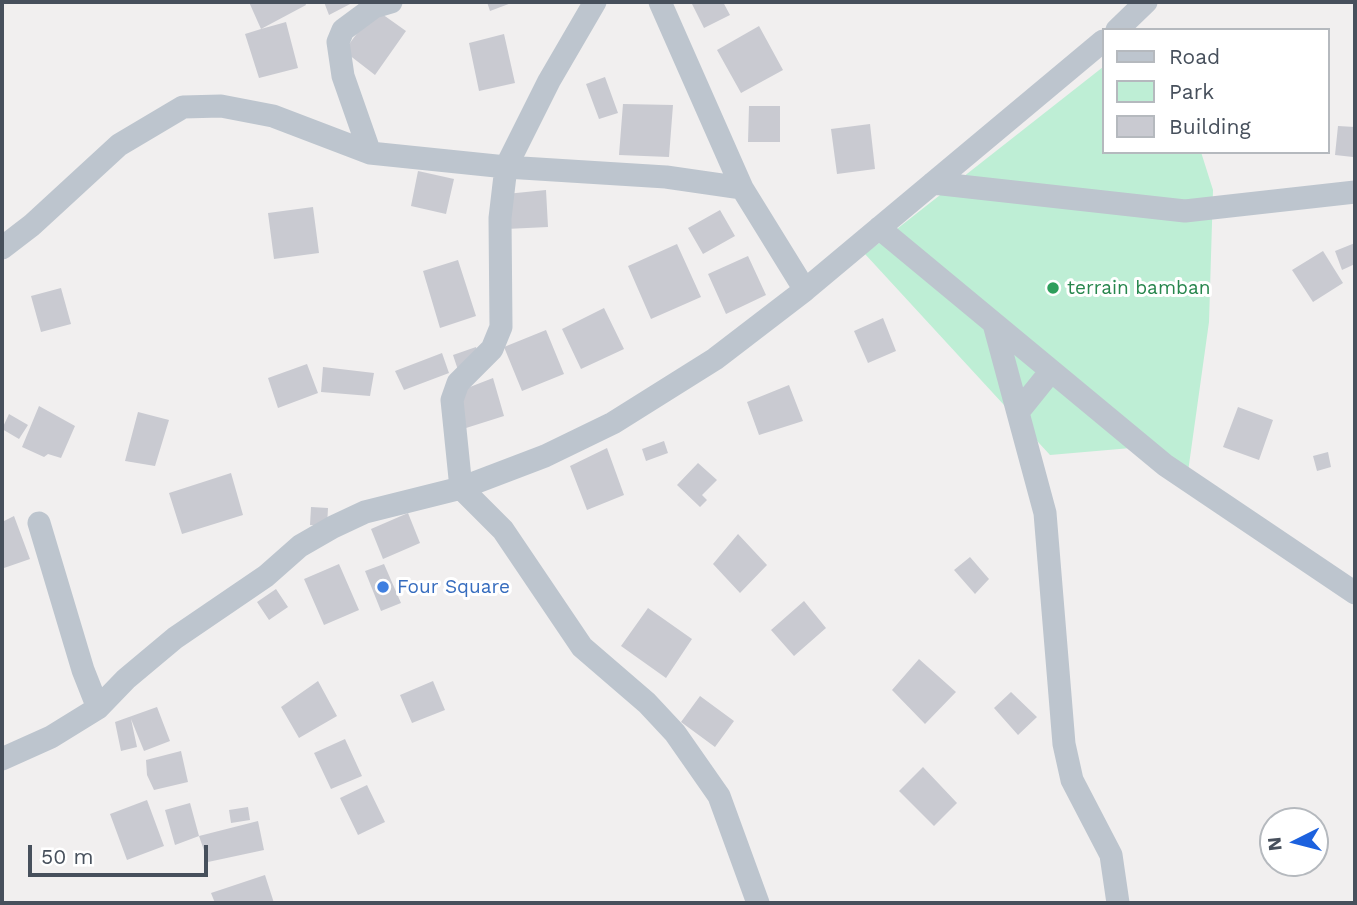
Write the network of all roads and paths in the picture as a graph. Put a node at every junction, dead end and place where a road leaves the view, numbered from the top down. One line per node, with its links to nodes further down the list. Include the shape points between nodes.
1 (391, 2): 7 (street, via 374,7 350,24 338,42 343,76)
2 (595, 2): 8 (street)
3 (660, 2): 10 (street)
4 (1146, 2): 5 (street)
5 (1119, 28)
6 (1102, 42): 9 (street)
7 (370, 153): 8 (street); 13 (street, via 273,116 220,106 183,107 119,145)
8 (506, 167): 10 (street, via 666,177); 18 (street, via 500,218 501,327 492,349 458,383 452,400)
9 (933, 183): 11 (street, via 1185,211); 12 (street)
10 (742, 188): 14 (street)
11 (1355, 192)
12 (879, 228): 14 (street); 15 (street)
13 (2, 248)
14 (805, 290): 18 (street, via 715,359 613,422 545,456)
15 (994, 324): 16 (street); 17 (street)
16 (1051, 370): 17 (street); 20 (street, via 1165,465)
17 (1018, 412): 24 (street, via 1045,513 1064,744 1072,780 1111,856)
18 (461, 488): 21 (street, via 365,512 300,547 266,576 174,638); 23 (street, via 499,524 582,647 675,733 719,796)
19 (39, 523): 21 (street)
20 (1355, 593)
21 (98, 708): 22 (street)
22 (2, 760)
23 (758, 903)
24 (1118, 903)

